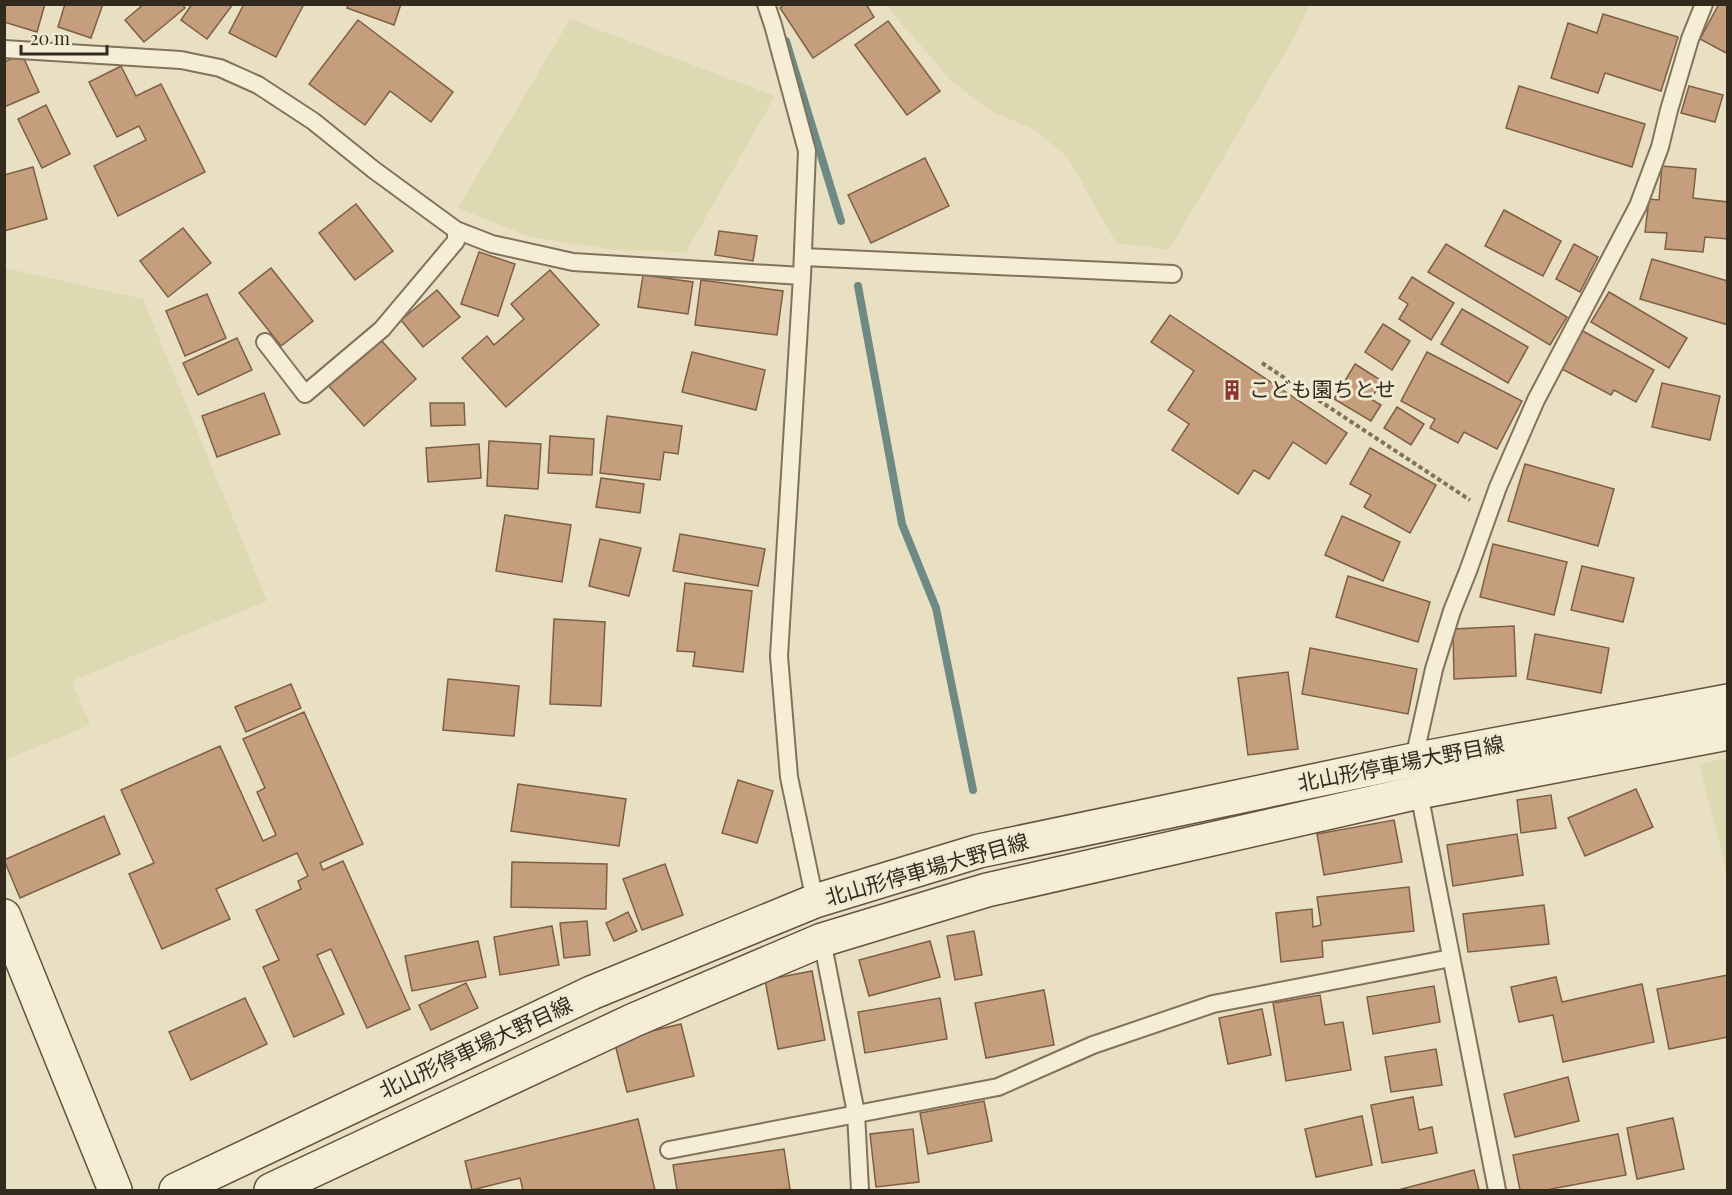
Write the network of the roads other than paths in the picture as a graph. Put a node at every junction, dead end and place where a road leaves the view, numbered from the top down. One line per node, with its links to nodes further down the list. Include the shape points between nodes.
1 (766, 4): 5 (lane, via 807,150)
2 (1704, 4): 11 (lane, via 1638,206 1536,400 1498,487 1452,611)
3 (4, 49): 4 (lane, via 180,60 219,68 258,85 313,121)
4 (456, 230): 7 (lane, via 492,244 573,262); 8 (lane, via 456,241 382,329 305,394)
5 (803, 256): 6 (lane); 7 (lane)
6 (1173, 274)
7 (802, 276): 13 (lane, via 780,656 789,777)
8 (265, 342)
9 (1728, 701): 11 (main road, 北山形停車場大野目線)
10 (1728, 733): 12 (main road, 北山形停車場大野目線)
11 (1413, 760): 12 (lane); 13 (main road, 北山形停車場大野目線, via 979,851)
12 (1419, 792): 15 (main road, 北山形停車場大野目線, via 987,890); 16 (lane)
13 (815, 901): 20 (main road, 北山形停車場大野目線, via 591,993)
14 (4, 916): 19 (main road)
15 (822, 940): 17 (lane); 21 (main road, 北山形停車場大野目線, via 634,1020)
16 (1451, 958): 17 (lane, via 1213,1004 1092,1046 998,1087); 23 (lane)
17 (856, 1113): 18 (lane); 22 (lane)
18 (669, 1150)
19 (115, 1191)
20 (176, 1191)
21 (271, 1191)
22 (860, 1191)
23 (1497, 1191)

